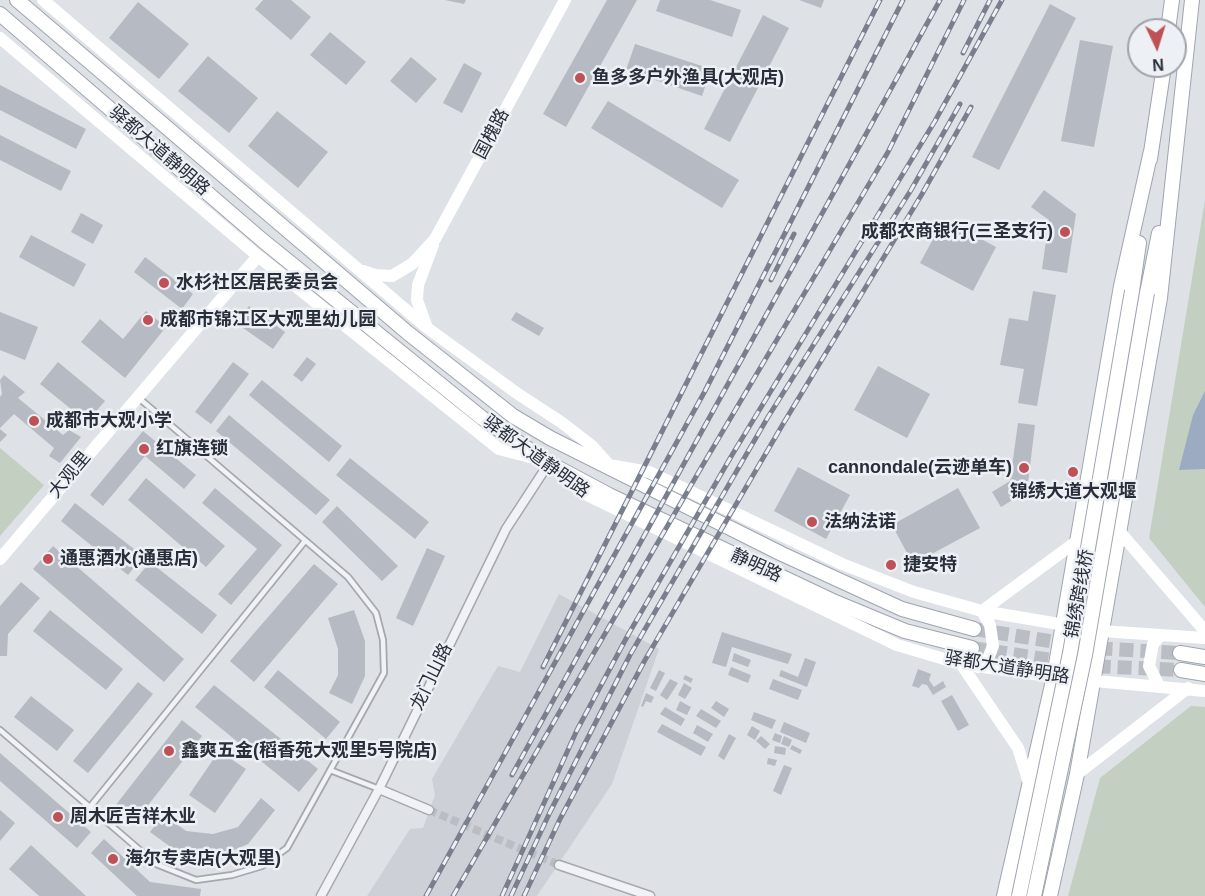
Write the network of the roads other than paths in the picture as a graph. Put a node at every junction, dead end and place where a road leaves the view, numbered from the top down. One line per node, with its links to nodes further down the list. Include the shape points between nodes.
1 (17, 0): 18 (main road, 驿都大道静明路, via 492,401 550,438)
2 (44, 0): 14 (street)
3 (565, 0): 12 (street, 国槐路)
4 (1172, 0): 7 (main road)
5 (1192, 0): 11 (main road)
6 (0, 14): 17 (main road, 驿都大道静明路, via 271,248 482,418)
7 (1170, 18)
8 (0, 38): 13 (street)
9 (1162, 78): 10 (main road)
10 (1151, 151): 21 (main road, via 1121,286); 53 (main road, 锦绣跨线桥, bridge, via 1132,291 1070,653)
11 (1175, 151): 19 (main road, via 1160,298); 54 (main road, 锦绣跨线桥, bridge, via 1085,655)
12 (435, 239): 14 (street, 国槐路, via 412,264 392,276); 15 (street, via 418,285 417,300)
13 (258, 256): 16 (street, 大观里); 17 (street, via 499,449)
14 (357, 268): 15 (street)
15 (426, 327): 18 (street, via 561,422)
16 (137, 397): 20 (lane); 22 (street, 大观里)
17 (549, 463): 30 (main road, 静明路, via 835,602 905,631); 33 (street, 驿都大道静明路, via 581,492 628,516 897,645); 46 (street, 龙门山路, via 506,529)
18 (609, 465): 23 (street, 驿都大道静明路, via 649,471 842,564 914,592); 25 (main road, 静明路, via 782,554 902,609)
19 (1119, 531): 26 (main road); 27 (street)
20 (305, 541): 43 (lane, via 348,577 376,614 383,640 384,673); 47 (lane)
21 (1077, 541): 23 (street); 24 (main road)
22 (0, 559)
23 (982, 611): 24 (street, 驿都大道静明路); 34 (street, via 990,625 993,646 987,661)
24 (1063, 625): 26 (street, 驿都大道静明路); 37 (main road)
25 (974, 629)
26 (1101, 631): 28 (street, 驿都大道静明路); 38 (main road)
27 (1205, 631)
28 (1160, 636): 29 (street, 驿都大道静明路); 39 (street, via 1153,644 1149,666)
29 (1205, 638)
30 (972, 648)
31 (1180, 653): 32 (main road)
32 (1205, 657)
33 (961, 664): 34 (street, 驿都大道静明路); 45 (street, via 1018,748)
34 (978, 667): 37 (street, 驿都大道静明路)
35 (1181, 670): 36 (main road)
36 (1205, 674)
37 (1054, 676): 38 (street, 驿都大道静明路); 45 (main road)
38 (1093, 682): 39 (street, 驿都大道静明路); 44 (main road)
39 (1159, 686): 40 (street, 驿都大道静明路)
40 (1188, 688): 41 (street, 驿都大道静明路); 44 (street)
41 (1205, 691)
42 (0, 730): 47 (lane)
43 (330, 770): 46 (lane); 47 (lane, via 286,848 262,866 232,875 196,880 156,864)
44 (1077, 774): 55 (main road)
45 (1029, 783): 52 (main road)
46 (379, 789): 48 (street); 50 (street, 龙门山路)
47 (90, 807)
48 (429, 810)
49 (559, 865): 51 (street)
50 (321, 896)
51 (650, 896)
52 (1004, 896)
53 (1019, 896)
54 (1034, 896)
55 (1050, 896)

